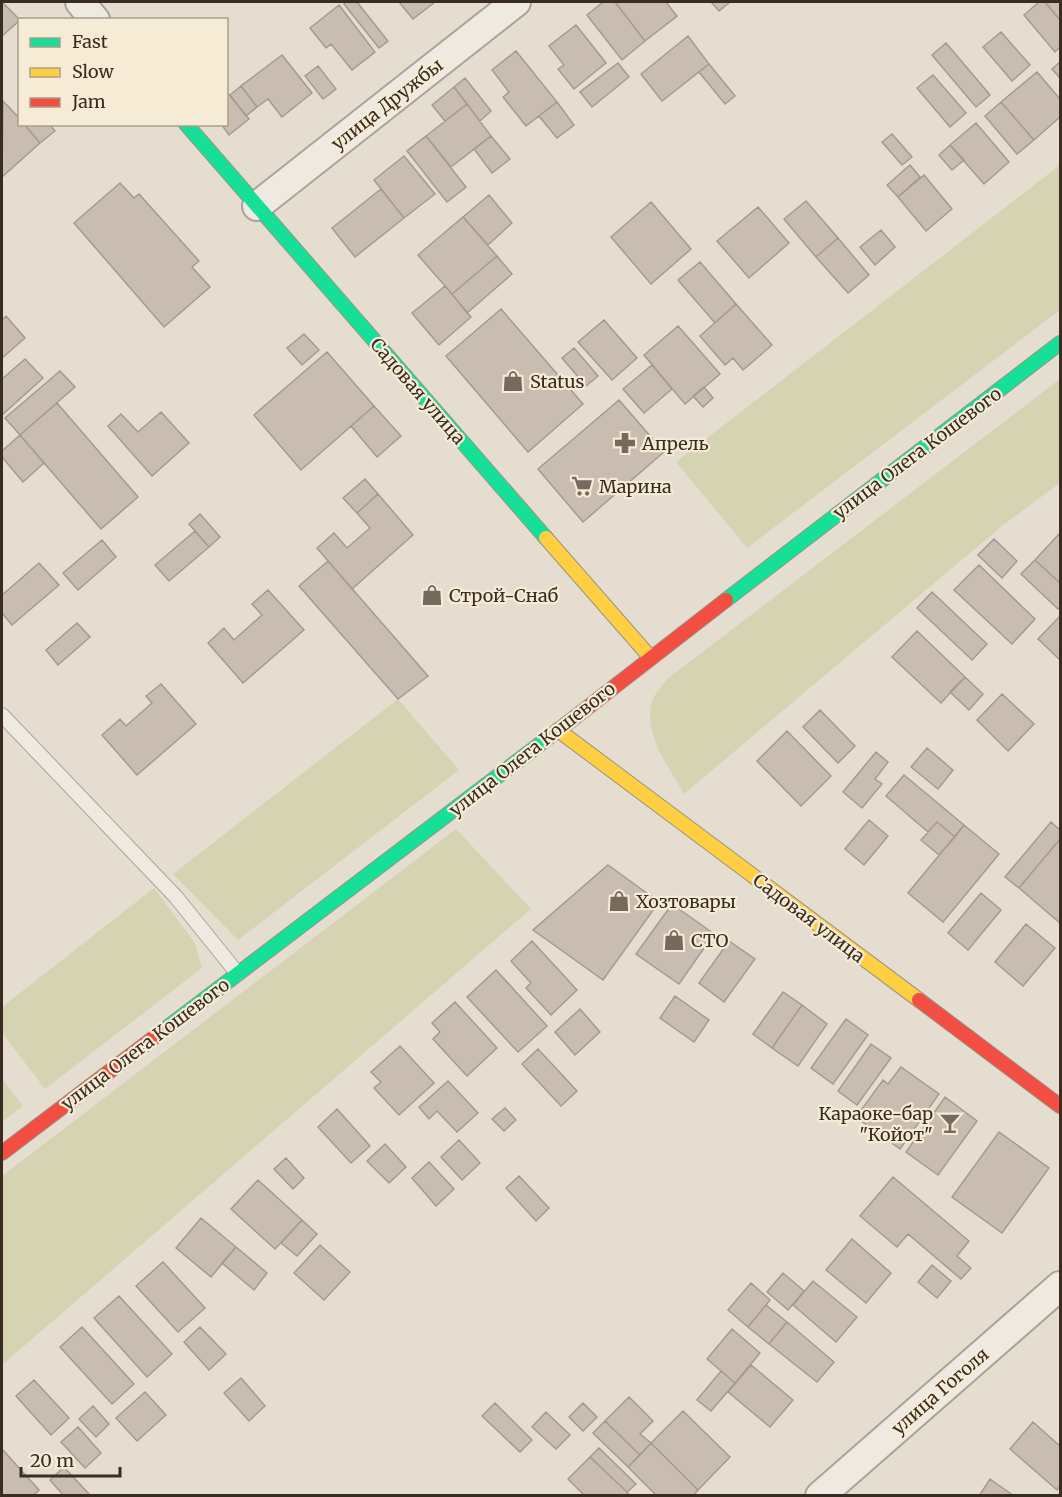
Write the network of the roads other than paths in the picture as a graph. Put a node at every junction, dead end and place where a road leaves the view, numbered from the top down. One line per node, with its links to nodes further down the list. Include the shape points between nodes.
1 (80, 2): 3 (street)
2 (516, 2): 5 (street, улица Дружбы)
3 (93, 18)
4 (188, 126): 5 (street, Садовая улица)
5 (257, 206): 7 (street, Садовая улица)
6 (1060, 343): 7 (street, улица Олега Кошевого)
7 (650, 657): 9 (street, улица Олега Кошевого)
8 (2, 715): 10 (lane, via 176,897)
9 (558, 730): 10 (street, улица Олега Кошевого); 11 (street, Садовая улица)
10 (238, 974): 12 (street, улица Олега Кошевого)
11 (1060, 1106)
12 (2, 1153)
13 (1060, 1286): 14 (street, улица Гоголя)
14 (820, 1496)

